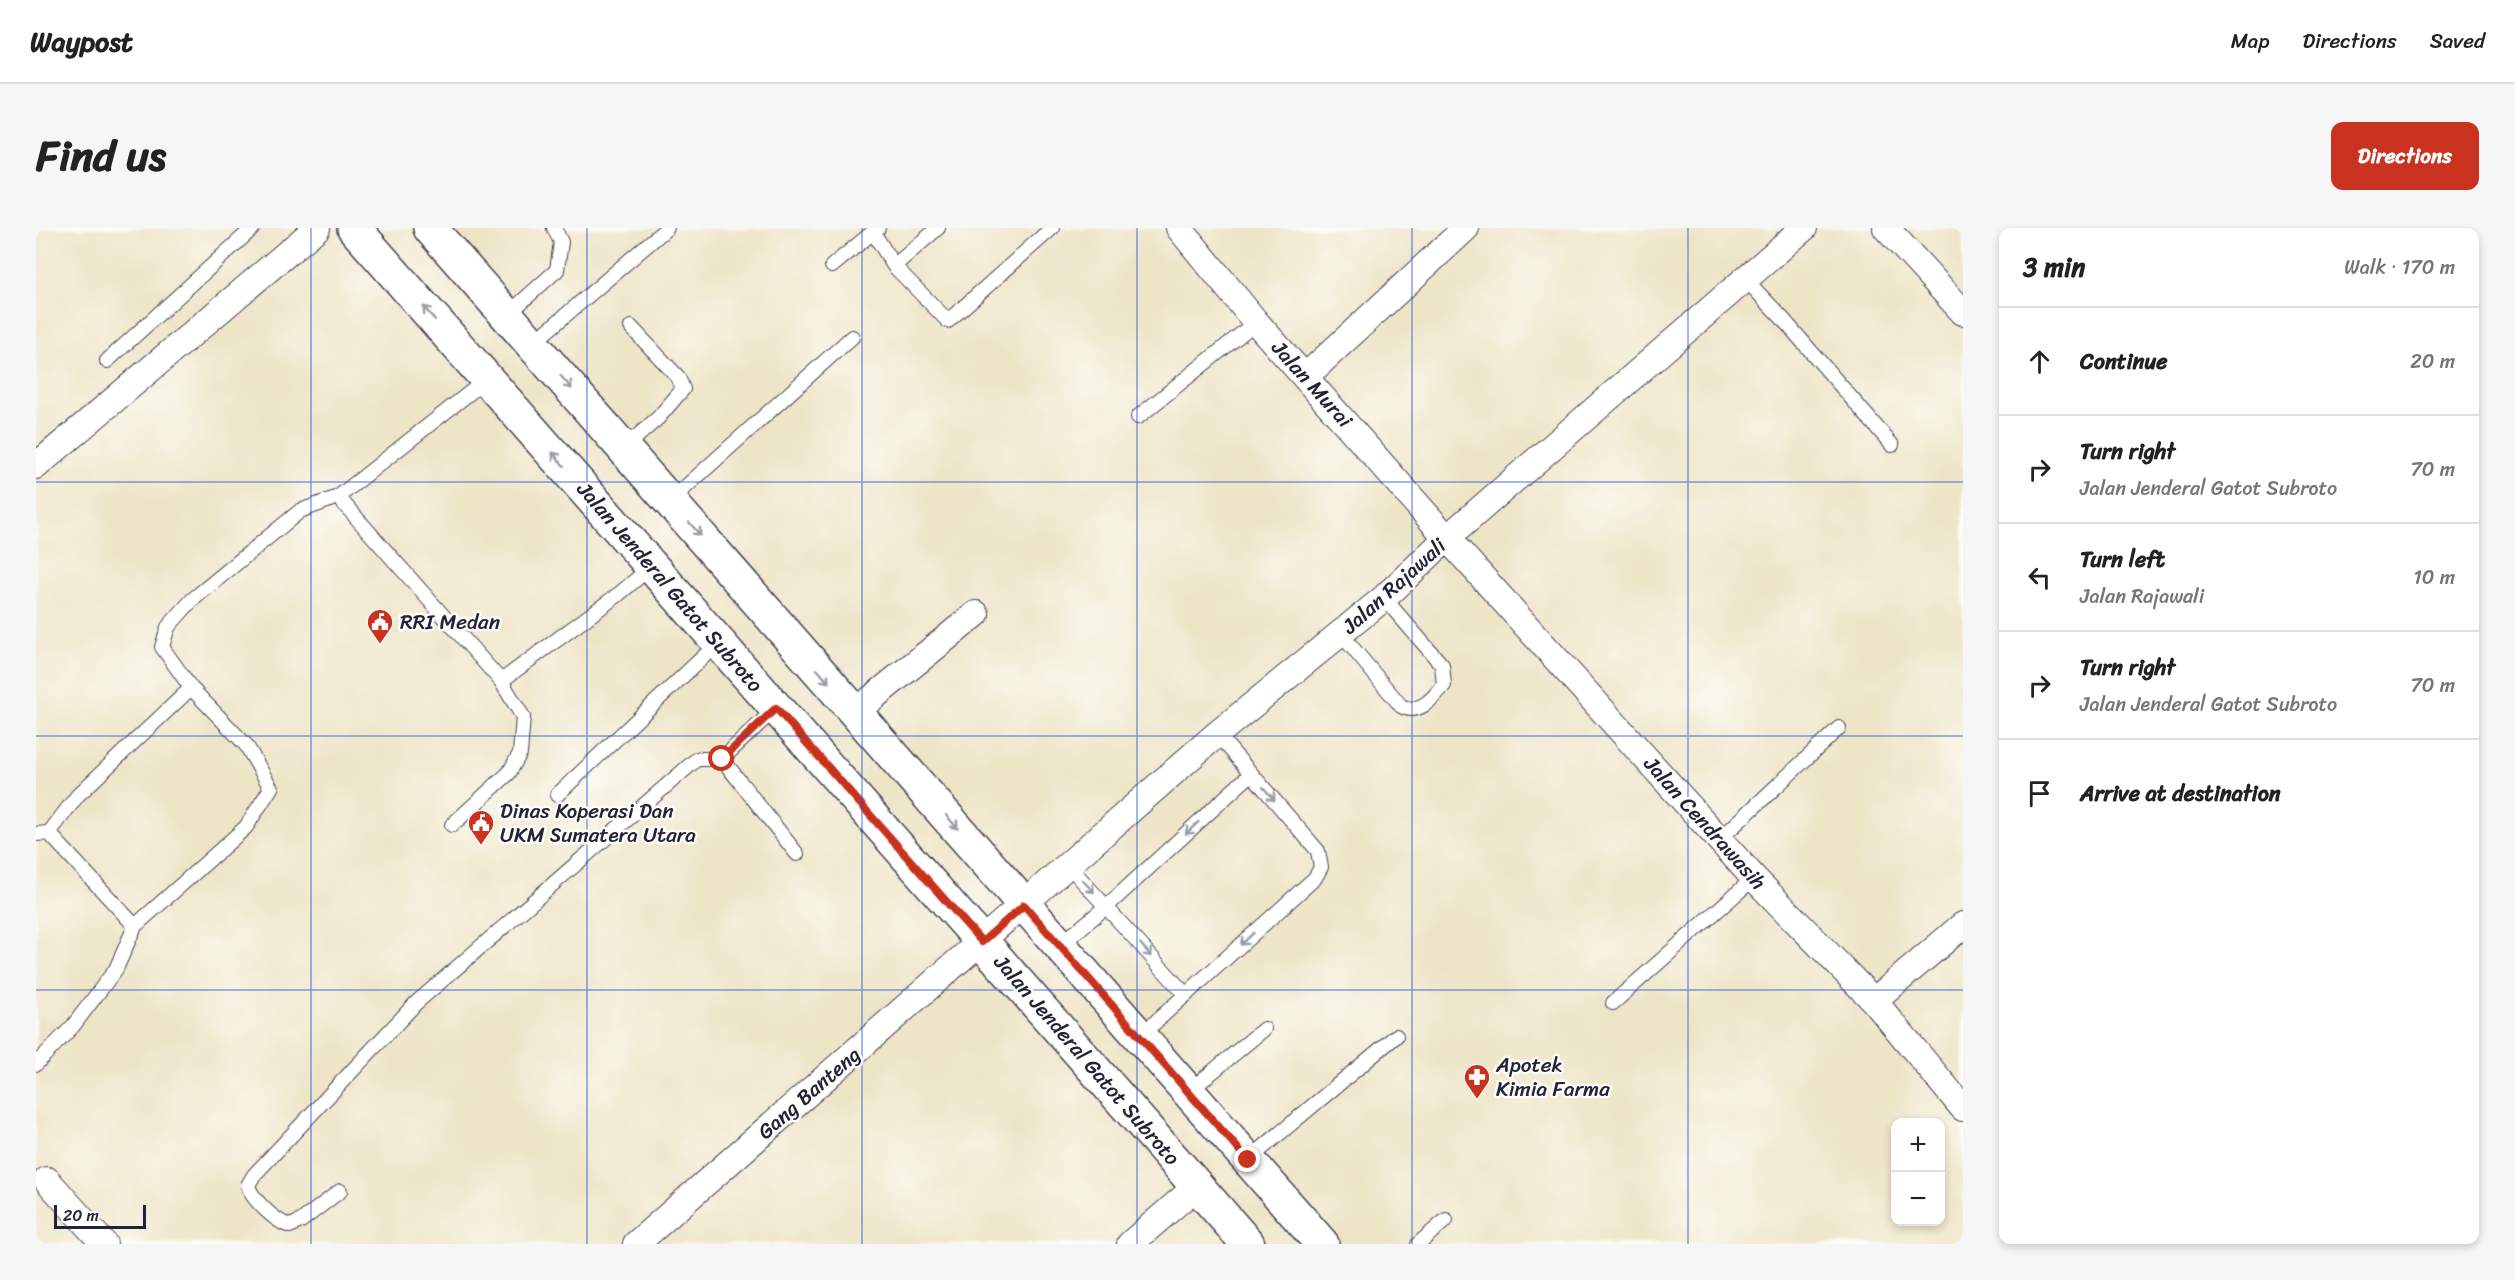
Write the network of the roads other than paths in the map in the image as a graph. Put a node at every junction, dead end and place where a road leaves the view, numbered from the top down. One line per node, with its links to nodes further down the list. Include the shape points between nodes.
1 (253, 228): 23 (lane)
2 (317, 228): 29 (street)
3 (354, 228): 25 (main road, Jalan Jenderal Gatot Subroto, one-way to 3)
4 (430, 228): 18 (main road)
5 (554, 228): 18 (lane, via 561,242 557,270)
6 (666, 228): 22 (lane)
7 (938, 228): 15 (lane)
8 (1052, 228): 15 (lane, via 949,320 944,320)
9 (1179, 228): 19 (street, Jalan Murai)
10 (1466, 228): 24 (street)
11 (1804, 228): 16 (street, Jalan Rajawali)
12 (1886, 228): 17 (street)
13 (875, 230): 14 (lane); 15 (lane)
14 (832, 266)
15 (894, 266)
16 (1746, 280): 27 (lane); 32 (street, Jalan Rajawali)
17 (1963, 312)
18 (507, 315): 22 (main road)
19 (1256, 322): 24 (street, Jalan Murai); 26 (lane)
20 (631, 327): 28 (lane, via 678,377 683,389)
21 (852, 337): 31 (lane)
22 (532, 344): 28 (main road, one-way to 28)
23 (107, 362)
24 (1306, 376): 32 (street, Jalan Murai)
25 (487, 379): 30 (lane); 33 (main road, Jalan Jenderal Gatot Subroto, one-way to 25)
26 (1138, 417)
27 (1892, 445)
28 (624, 448): 31 (main road)
29 (36, 465)
30 (338, 497): 38 (lane); 39 (lane, via 300,511 192,600 168,627 162,647)
31 (670, 501): 41 (main road, one-way to 41)
32 (1447, 538): 34 (street, Jalan Rajawali); 49 (street, Jalan Cendrawasih)
33 (652, 566): 37 (main road, Jalan Jenderal Gatot Subroto); 38 (lane)
34 (1384, 597): 36 (street, Jalan Rajawali); 36 (lane, via 1442,665 1444,686 1425,705 1415,709 1401,706)
35 (976, 614): 41 (street)
36 (1341, 634): 43 (street, Jalan Rajawali)
37 (719, 642): 40 (main road, Jalan Jenderal Gatot Subroto); 46 (lane)
38 (501, 681): 47 (lane, via 523,717 520,753 509,773)
39 (191, 688): 48 (lane); 56 (lane, via 246,745 270,788 246,827)
40 (776, 708): 44 (lane); 57 (main road, Jalan Jenderal Gatot Subroto)
41 (855, 712): 53 (main road, one-way to 53)
42 (1839, 728): 49 (lane)
43 (1217, 734): 45 (lane); 51 (street, Jalan Rajawali)
44 (722, 759): 50 (lane); 71 (lane, via 697,759 416,1003 248,1185 250,1193 290,1226)
45 (1251, 774): 54 (lane, one-way to 54); 59 (lane, one-way to 59, via 1318,851 1321,867 1315,878)
46 (557, 795)
47 (452, 825)
48 (43, 833): 56 (lane)
49 (1720, 839): 52 (street, Jalan Cendrawasih)
50 (797, 854)
51 (1069, 866): 53 (street, Jalan Rajawali); 54 (lane, one-way to 54)
52 (1754, 878): 60 (street, Jalan Cendrawasih); 61 (lane)
53 (1024, 905): 57 (street, Jalan Rajawali); 58 (main road)
54 (1107, 906): 58 (lane); 59 (lane, one-way to 59)
55 (1963, 925): 60 (street)
56 (135, 926): 65 (lane, via 116,969 73,1026)
57 (982, 942): 70 (main road, Jalan Jenderal Gatot Subroto); 74 (street, Gang Banteng)
58 (1060, 945): 63 (main road)
59 (1186, 995): 63 (lane)
60 (1874, 1001): 67 (street, Jalan Cendrawasih)
61 (1613, 1003)
62 (1264, 1029): 66 (lane)
63 (1140, 1036): 66 (main road)
64 (1396, 1036): 68 (lane)
65 (36, 1064)
66 (1188, 1092): 68 (main road)
67 (1963, 1108)
68 (1248, 1160): 77 (main road)
69 (47, 1180): 73 (street)
70 (1197, 1186): 75 (street); 76 (main road, Jalan Jenderal Gatot Subroto)
71 (340, 1191)
72 (1446, 1220): 78 (lane)
73 (104, 1244)
74 (636, 1244)
75 (1130, 1244)
76 (1248, 1244)
77 (1322, 1244)
78 (1418, 1244)

